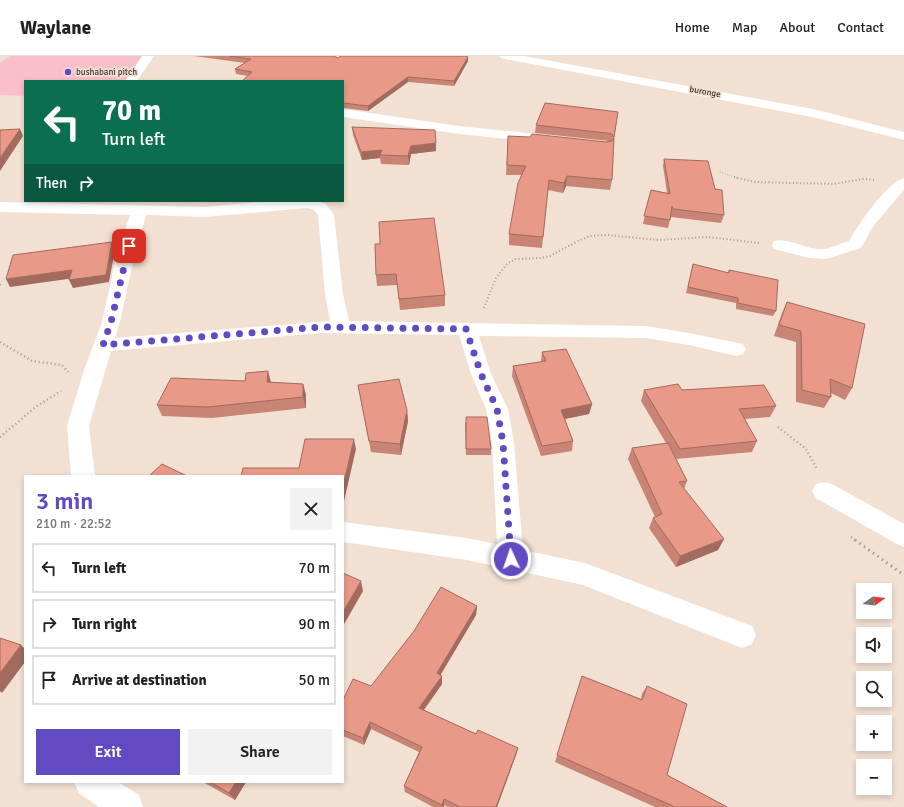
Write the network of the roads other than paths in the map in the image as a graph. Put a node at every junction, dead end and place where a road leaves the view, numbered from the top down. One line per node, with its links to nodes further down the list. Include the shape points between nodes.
1 (148, 56): 3 (street)
2 (505, 56): 5 (street, buronge, via 813,113)
3 (132, 80)
4 (344, 113): 6 (street)
5 (904, 136)
6 (567, 142)
7 (901, 185): 12 (street, via 867,223 855,244 826,254 809,253)
8 (309, 202): 11 (street, via 205,212); 13 (street, via 320,207 326,215 334,294)
9 (118, 205): 10 (street); 11 (street)
10 (0, 207)
11 (139, 211): 15 (street)
12 (780, 245)
13 (341, 327): 14 (street); 15 (street)
14 (472, 329): 16 (street, via 644,332); 21 (street, via 481,374 497,409 503,443)
15 (103, 345): 17 (street, via 78,426)
16 (736, 349)
17 (83, 475)
18 (824, 491): 20 (street)
19 (344, 532): 21 (street, via 467,549)
20 (904, 536)
21 (511, 559): 22 (street, via 585,574)
22 (742, 636)
23 (91, 783): 24 (street)
24 (127, 807)

